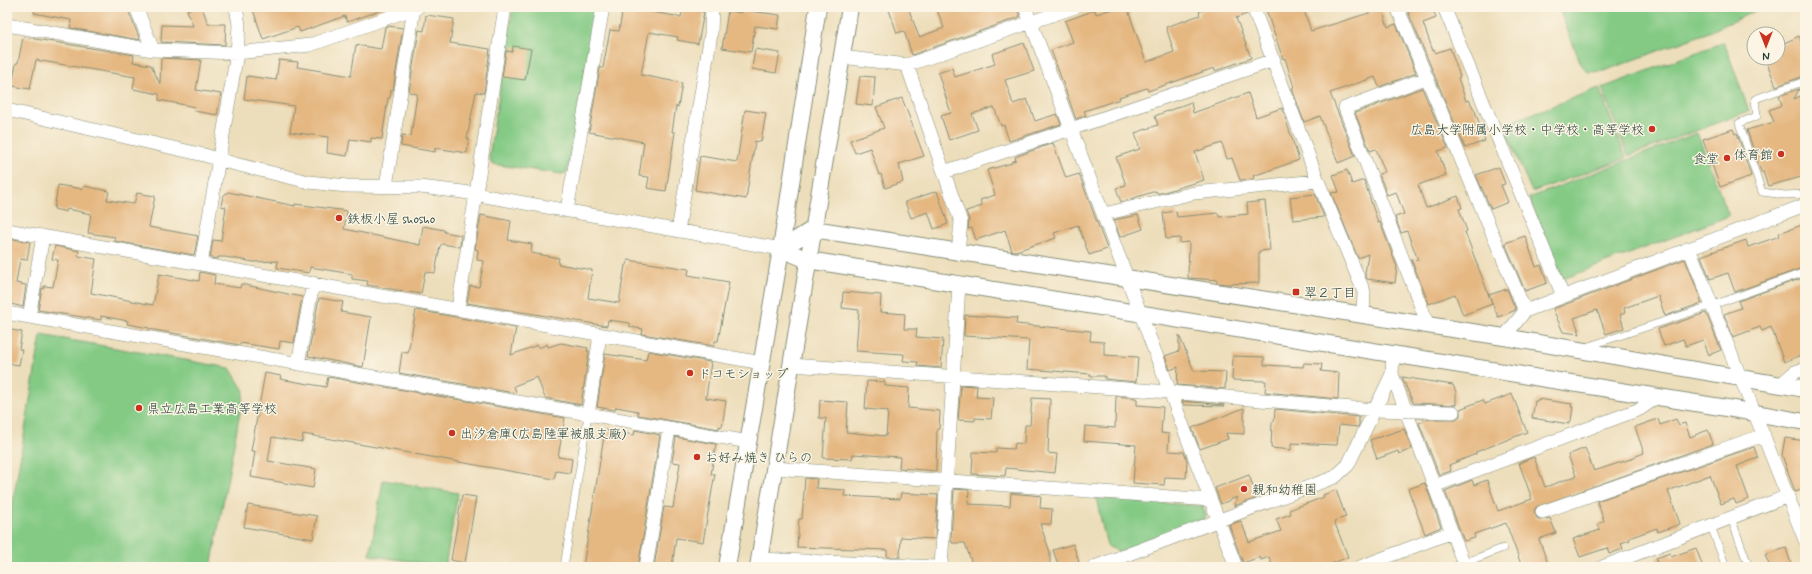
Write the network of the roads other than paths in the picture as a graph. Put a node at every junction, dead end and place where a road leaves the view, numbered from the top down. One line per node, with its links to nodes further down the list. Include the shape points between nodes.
1 (136, 7): 16 (street)
2 (236, 7): 17 (street)
3 (506, 7): 29 (street)
4 (603, 7): 32 (street)
5 (712, 7): 36 (street, via 711,34)
6 (818, 7): 38 (street)
7 (850, 7): 18 (street)
8 (1025, 7): 14 (street)
9 (1075, 7): 14 (street)
10 (1253, 7): 19 (street)
11 (1397, 7): 21 (street)
12 (1444, 7): 47 (street)
13 (416, 8): 17 (street, via 310,44); 28 (street)
14 (1031, 22): 20 (street); 24 (street)
15 (7, 25): 16 (street)
16 (153, 50): 17 (street)
17 (238, 53): 25 (street)
18 (842, 57): 20 (street); 34 (street)
19 (1274, 60): 24 (street); 27 (street)
20 (907, 65): 26 (street)
21 (1426, 78): 50 (street); 55 (street, via 1345,108)
22 (1805, 81): 30 (lane, via 1755,99 1757,116 1739,122 1762,192)
23 (7, 110): 25 (street)
24 (1072, 130): 26 (street); 33 (street)
25 (219, 159): 28 (street, via 309,182 347,186); 42 (street)
26 (944, 172): 40 (street, via 961,222)
27 (1318, 181): 33 (street, via 1194,193); 53 (street, via 1364,292)
28 (386, 186): 29 (street, via 420,187)
29 (476, 194): 32 (street); 49 (street)
30 (1805, 194)
31 (1805, 205): 39 (street)
32 (567, 210): 36 (street)
33 (1104, 214): 44 (street)
34 (813, 229): 38 (street); 40 (street); 41 (street)
35 (7, 230): 37 (street)
36 (678, 231): 38 (street)
37 (43, 236): 42 (street); 54 (street)
38 (781, 248): 41 (street); 60 (street)
39 (1689, 248): 47 (street); 48 (street)
40 (958, 252): 44 (street)
41 (808, 260): 46 (street); 62 (street)
42 (201, 264): 45 (street)
43 (1805, 272): 48 (lane)
44 (1129, 279): 52 (street); 53 (street)
45 (313, 284): 49 (street); 61 (street)
46 (959, 285): 52 (street); 65 (street)
47 (1563, 296): 50 (street)
48 (1713, 305): 58 (lane); 66 (street)
49 (458, 309): 56 (street)
50 (1525, 311): 57 (street)
51 (7, 313): 54 (street)
52 (1141, 314): 59 (street); 69 (street)
53 (1363, 315): 55 (street)
54 (29, 317): 61 (street)
55 (1428, 325): 57 (street)
56 (600, 335): 60 (street); 75 (street)
57 (1504, 337): 58 (street)
58 (1578, 350): 66 (street)
59 (1393, 355): 64 (street); 70 (street)
60 (762, 363): 79 (street)
61 (298, 364): 75 (street)
62 (791, 365): 65 (street); 80 (street)
63 (1805, 368): 67 (street, via 1794,372)
64 (1392, 374): 71 (street); 72 (street)
65 (953, 377): 69 (street); 81 (street)
66 (1742, 378): 67 (street); 74 (street)
67 (1780, 385): 68 (street)
68 (1805, 389)
69 (1170, 392): 71 (street); 84 (street)
70 (1657, 397): 74 (street); 82 (street, via 1640,409)
71 (1375, 410): 72 (street); 87 (street, via 1348,465 1335,477)
72 (1406, 410): 73 (street); 82 (street)
73 (1453, 412)
74 (1756, 413): 76 (street); 78 (street)
75 (588, 414): 77 (street); 94 (lane)
76 (1805, 422)
77 (669, 429): 79 (street); 95 (street)
78 (1764, 435): 83 (street); 85 (street)
79 (749, 442): 96 (street)
80 (774, 468): 81 (street); 92 (street)
81 (946, 481): 84 (street); 98 (street)
82 (1434, 486): 89 (street)
83 (1788, 496): 86 (street); 90 (street)
84 (1211, 500): 87 (street)
85 (1542, 512)
86 (1731, 518): 88 (street); 104 (lane)
87 (1218, 520): 99 (street); 100 (street)
88 (1711, 526): 102 (street); 103 (lane)
89 (1452, 532): 93 (street); 101 (street)
90 (1805, 538)
91 (1503, 548): 93 (lane)
92 (759, 563): 97 (street)
93 (1464, 565)
94 (564, 567)
95 (646, 567)
96 (727, 567)
97 (936, 567)
98 (940, 567)
99 (1094, 567)
100 (1236, 567)
101 (1360, 567)
102 (1602, 567)
103 (1726, 567)
104 (1750, 567)

